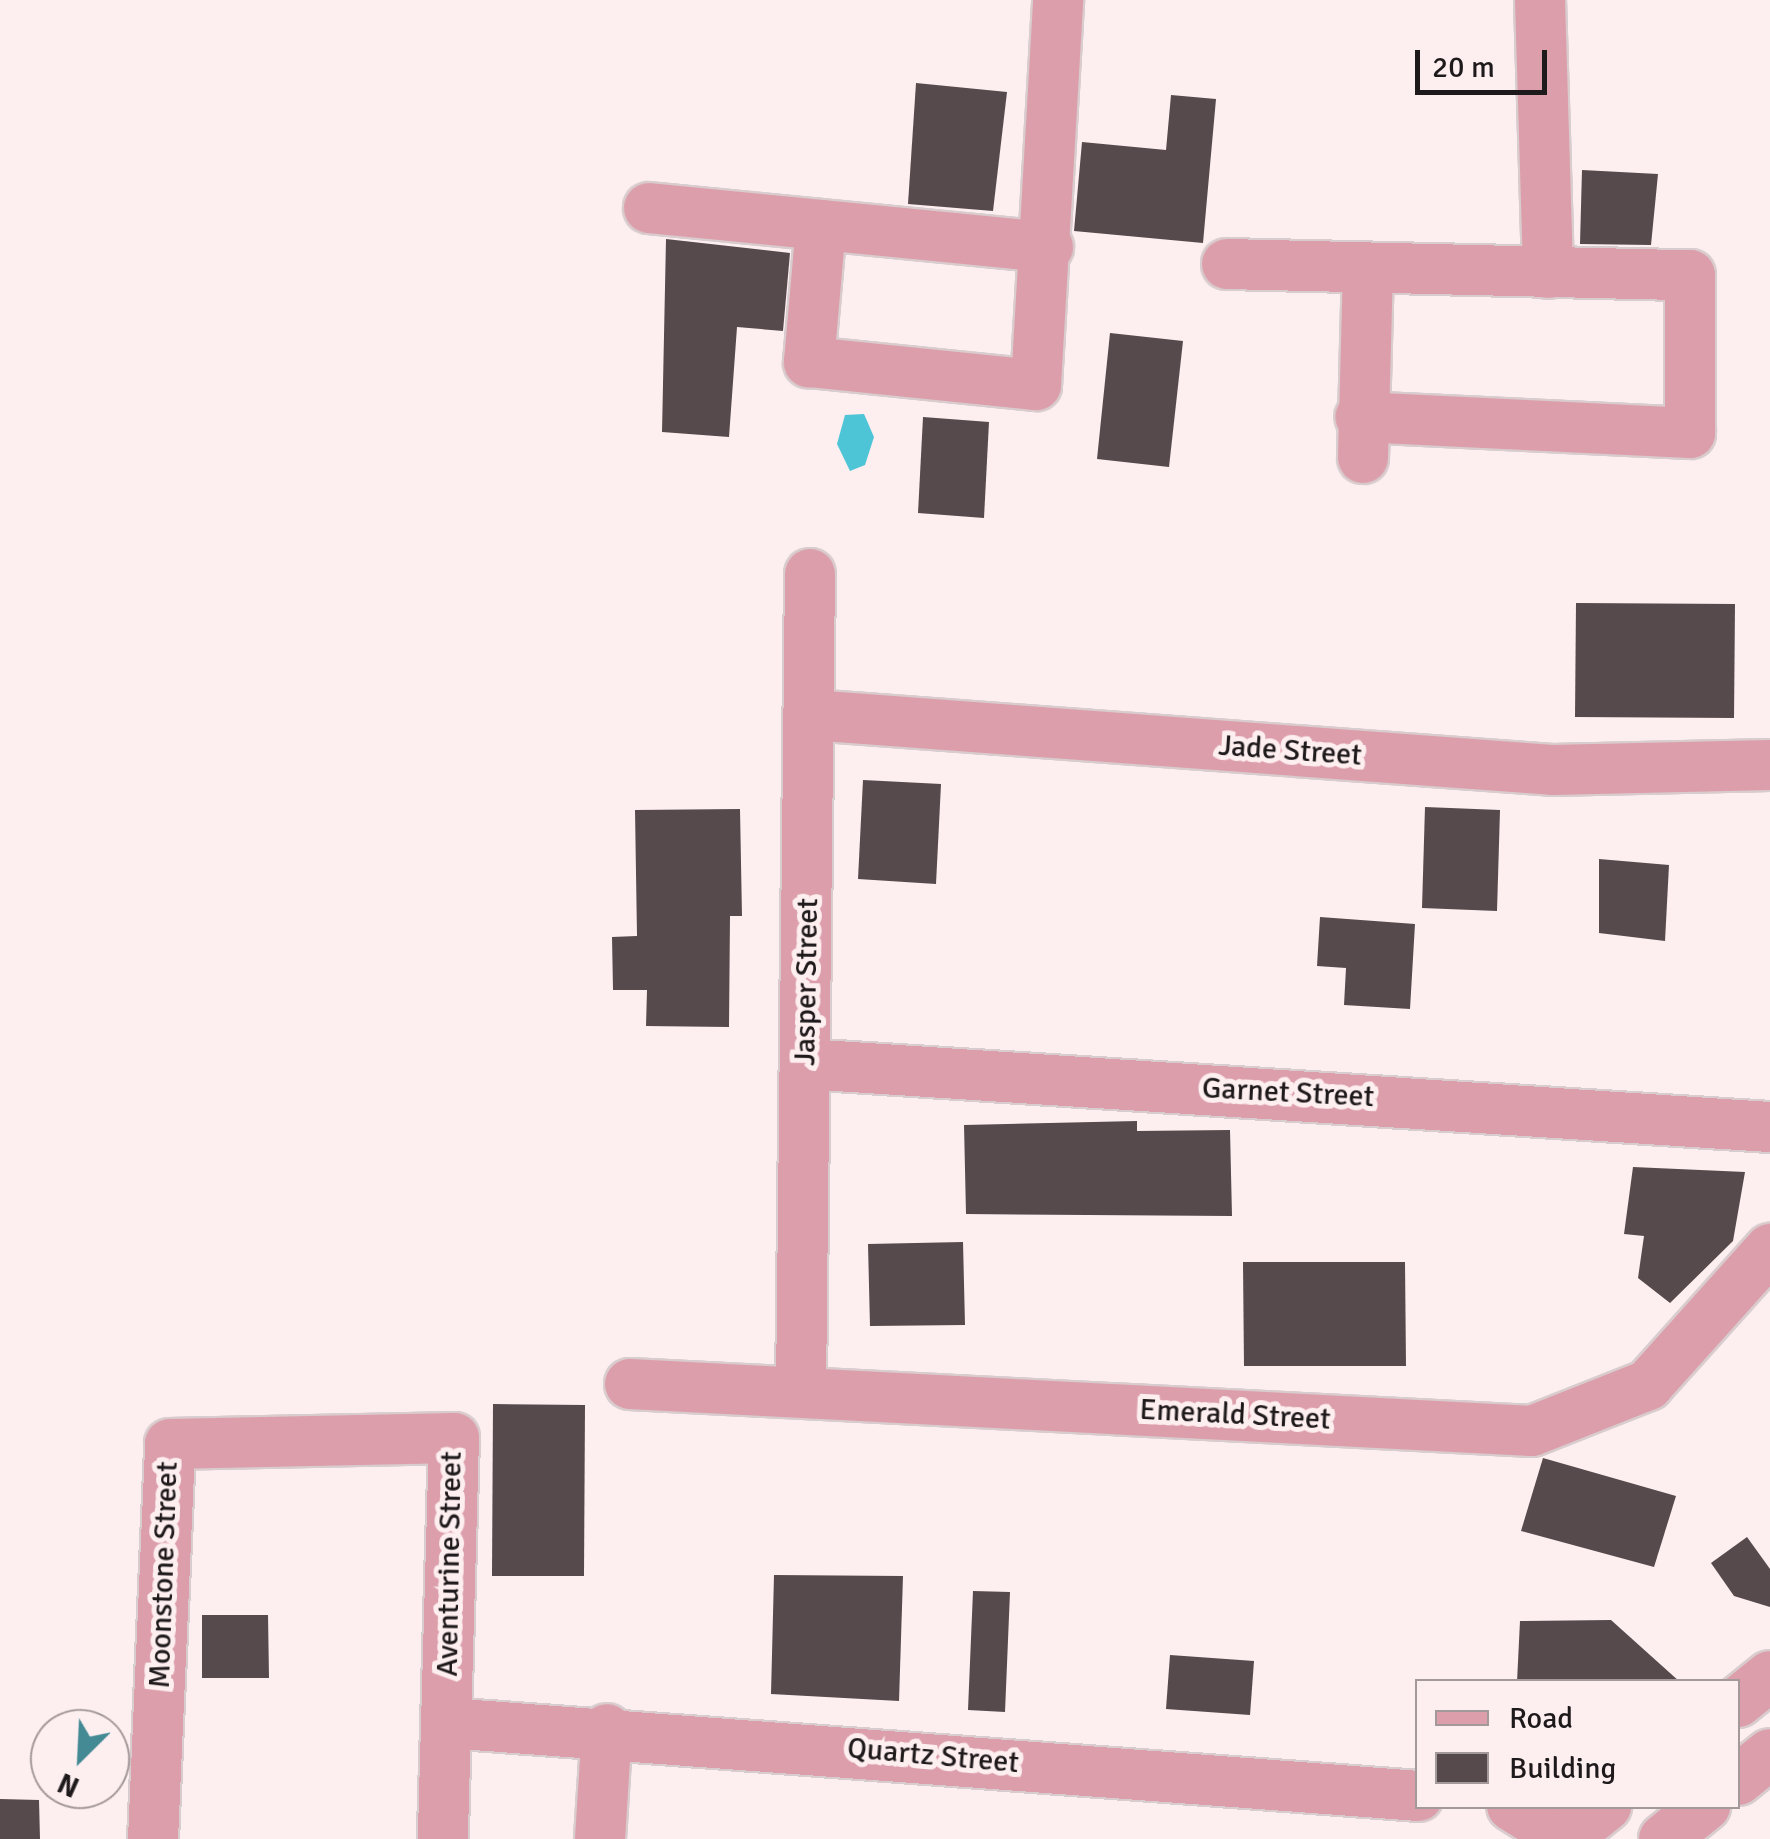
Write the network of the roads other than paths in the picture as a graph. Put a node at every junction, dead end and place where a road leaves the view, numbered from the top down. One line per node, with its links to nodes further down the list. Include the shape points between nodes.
1 (1058, 0): 5 (street)
2 (1540, 0): 8 (street)
3 (649, 208): 4 (street)
4 (822, 225): 5 (street); 5 (street, via 809,362 1016,384 1036,385)
5 (1048, 247)
6 (1227, 264): 7 (street)
7 (1368, 268): 8 (street); 8 (street, via 1361,438 1690,433 1690,275)
8 (1548, 273)
9 (810, 574): 10 (street, Jasper Street)
10 (811, 715): 11 (street, Jade Street, via 1552,770); 12 (street, Jasper Street)
11 (1770, 765)
12 (806, 1064): 13 (street, Garnet Street); 16 (street, Jasper Street)
13 (1770, 1127)
14 (1770, 1249): 16 (street, Emerald Street, via 1648,1385 1532,1431)
15 (630, 1384): 16 (street, Emerald Street)
16 (801, 1391)
17 (303, 1440): 20 (street, Aventurine Street, via 454,1438); 28 (street, Moonstone Street, via 170,1444)
18 (1770, 1676): 19 (street)
19 (1740, 1700)
20 (448, 1723): 21 (street, Quartz Street); 29 (street, Aventurine Street)
21 (606, 1730): 24 (street, Quartz Street); 30 (street)
22 (1770, 1754): 23 (street)
23 (1740, 1778)
24 (1415, 1796)
25 (1517, 1809): 31 (street)
26 (1602, 1809): 31 (street)
27 (1701, 1809): 32 (street)
28 (153, 1839)
29 (443, 1839)
30 (600, 1839)
31 (1565, 1839)
32 (1664, 1839)

